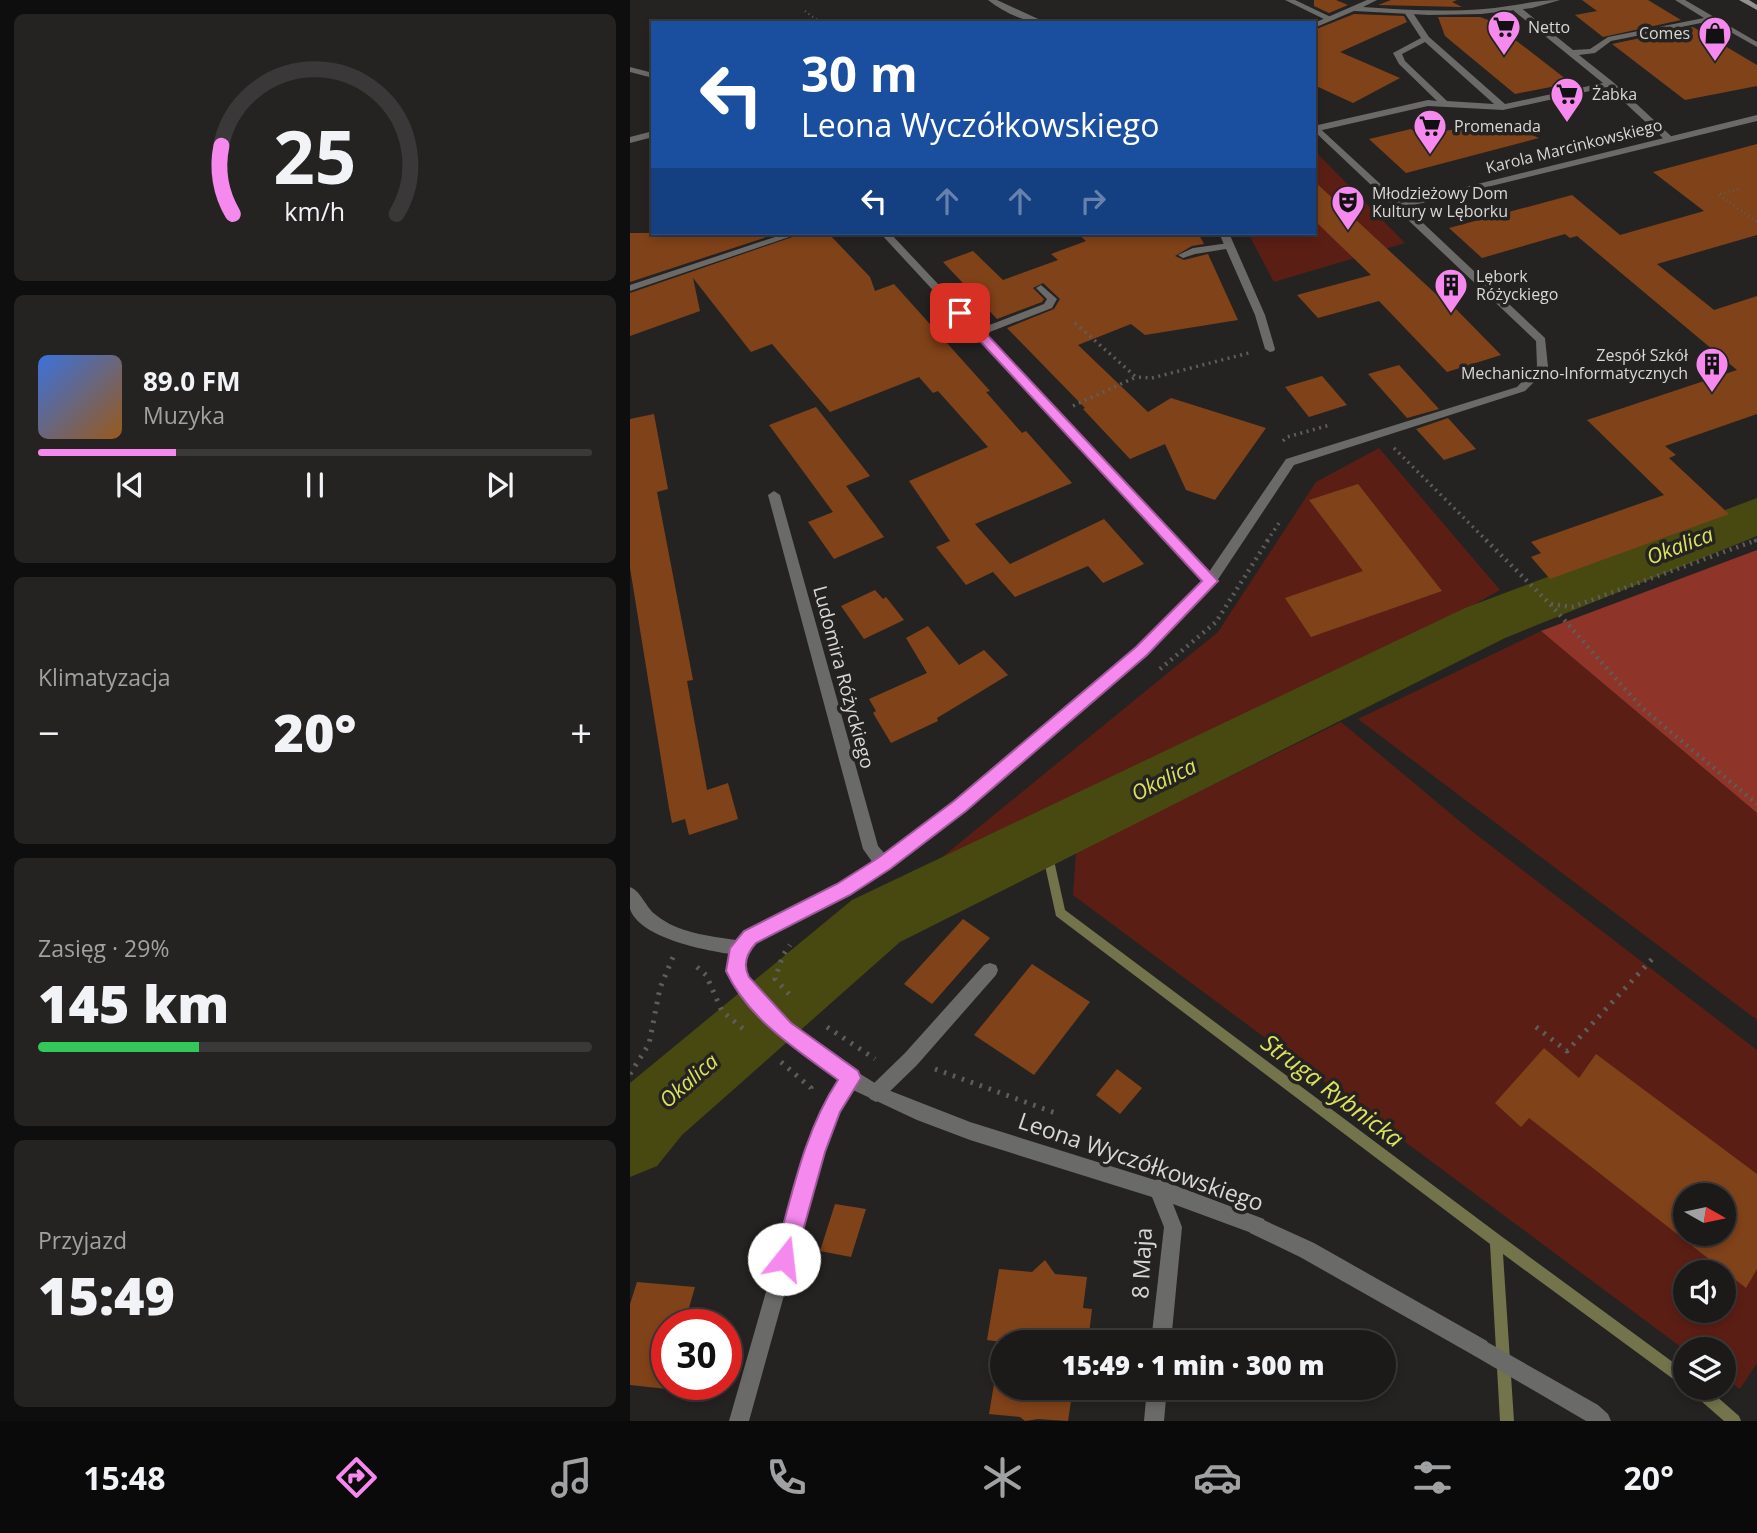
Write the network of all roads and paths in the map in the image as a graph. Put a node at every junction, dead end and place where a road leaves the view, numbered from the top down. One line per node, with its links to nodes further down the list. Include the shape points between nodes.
1 (992, 0): 15 (street)
2 (1289, 0): 12 (street)
3 (1373, 0): 8 (street)
4 (1556, 0): 9 (street)
5 (1679, 0): 13 (street)
6 (1743, 0): 7 (main road)
7 (1757, 8)
8 (1353, 9): 11 (street); 12 (street)
9 (1517, 9): 11 (street); 19 (street)
10 (805, 11): 14 (path)
11 (1408, 12): 17 (street)
12 (1331, 19): 16 (street)
13 (1711, 19): 18 (street); 19 (street, via 1608,39 1592,51)
14 (818, 21)
15 (1038, 21)
16 (1316, 25)
17 (1426, 39): 23 (street, via 1397,53); 24 (street)
18 (1757, 45)
19 (1572, 53): 22 (street)
20 (630, 69): 21 (street)
21 (651, 75)
22 (1610, 84): 24 (street); 28 (street)
23 (1445, 104): 24 (street); 26 (street, via 1427,103)
24 (1503, 107)
25 (1757, 118): 28 (street, Karola Marcinkowskiego)
26 (1316, 127): 31 (street)
27 (651, 135): 29 (street)
28 (1668, 138): 31 (street, Karola Marcinkowskiego)
29 (630, 140)
30 (1739, 189): 32 (path, via 1719,195)
31 (1399, 206): 46 (street, via 1541,340 1544,368 1521,388)
32 (1757, 222)
33 (790, 235): 38 (street)
34 (888, 235): 41 (street)
35 (1225, 235): 36 (street)
36 (1230, 246): 37 (street); 42 (street)
37 (1183, 255)
38 (630, 288)
39 (1041, 288): 41 (street, via 1052,299 1048,306)
40 (1075, 323): 43 (path)
41 (978, 333): 50 (street)
42 (1270, 349): 43 (path, via 1152,378)
43 (1136, 377): 44 (path)
44 (1068, 410)
45 (1338, 423): 47 (path, via 1287,437)
46 (1379, 433): 50 (street, via 1290,462); 51 (path)
47 (1279, 446)
48 (774, 495): 53 (street, Ludomira Różyckiego, via 871,849)
49 (1757, 540): 51 (path, via 1573,607)
50 (1210, 581): 53 (street, via 1141,651 960,806)
51 (1550, 604): 52 (path, via 1641,707)
52 (1757, 804)
53 (884, 864): 56 (street, via 844,890 750,937)
54 (630, 894): 55 (street, via 644,917)
55 (681, 937): 56 (street); 58 (path)
56 (740, 948): 67 (street, Leona Wyczółkowskiego, via 736,971 754,996 785,1029)
57 (661, 952): 58 (path)
58 (673, 957): 61 (path, via 706,975 722,1011); 66 (path, via 659,991 653,1038)
59 (1654, 957): 63 (path, via 1567,1051)
60 (990, 970): 65 (street)
61 (730, 1016)
62 (825, 1025): 65 (path, via 875,1059)
63 (1536, 1027)
64 (774, 1055): 69 (path, via 811,1088)
65 (911, 1059): 68 (street); 70 (path)
66 (630, 1074)
67 (851, 1078): 68 (street, Leona Wyczółkowskiego); 74 (street, via 832,1106 815,1152)
68 (876, 1093): 71 (street, Leona Wyczółkowskiego, via 955,1125)
69 (811, 1101)
70 (1058, 1114)
71 (1158, 1188): 72 (street, 8 Maja, via 1173,1227); 76 (street, Leona Wyczółkowskiego, via 1307,1250)
72 (1162, 1330)
73 (1156, 1400): 75 (street)
74 (739, 1421)
75 (1154, 1421)
76 (1601, 1421)

